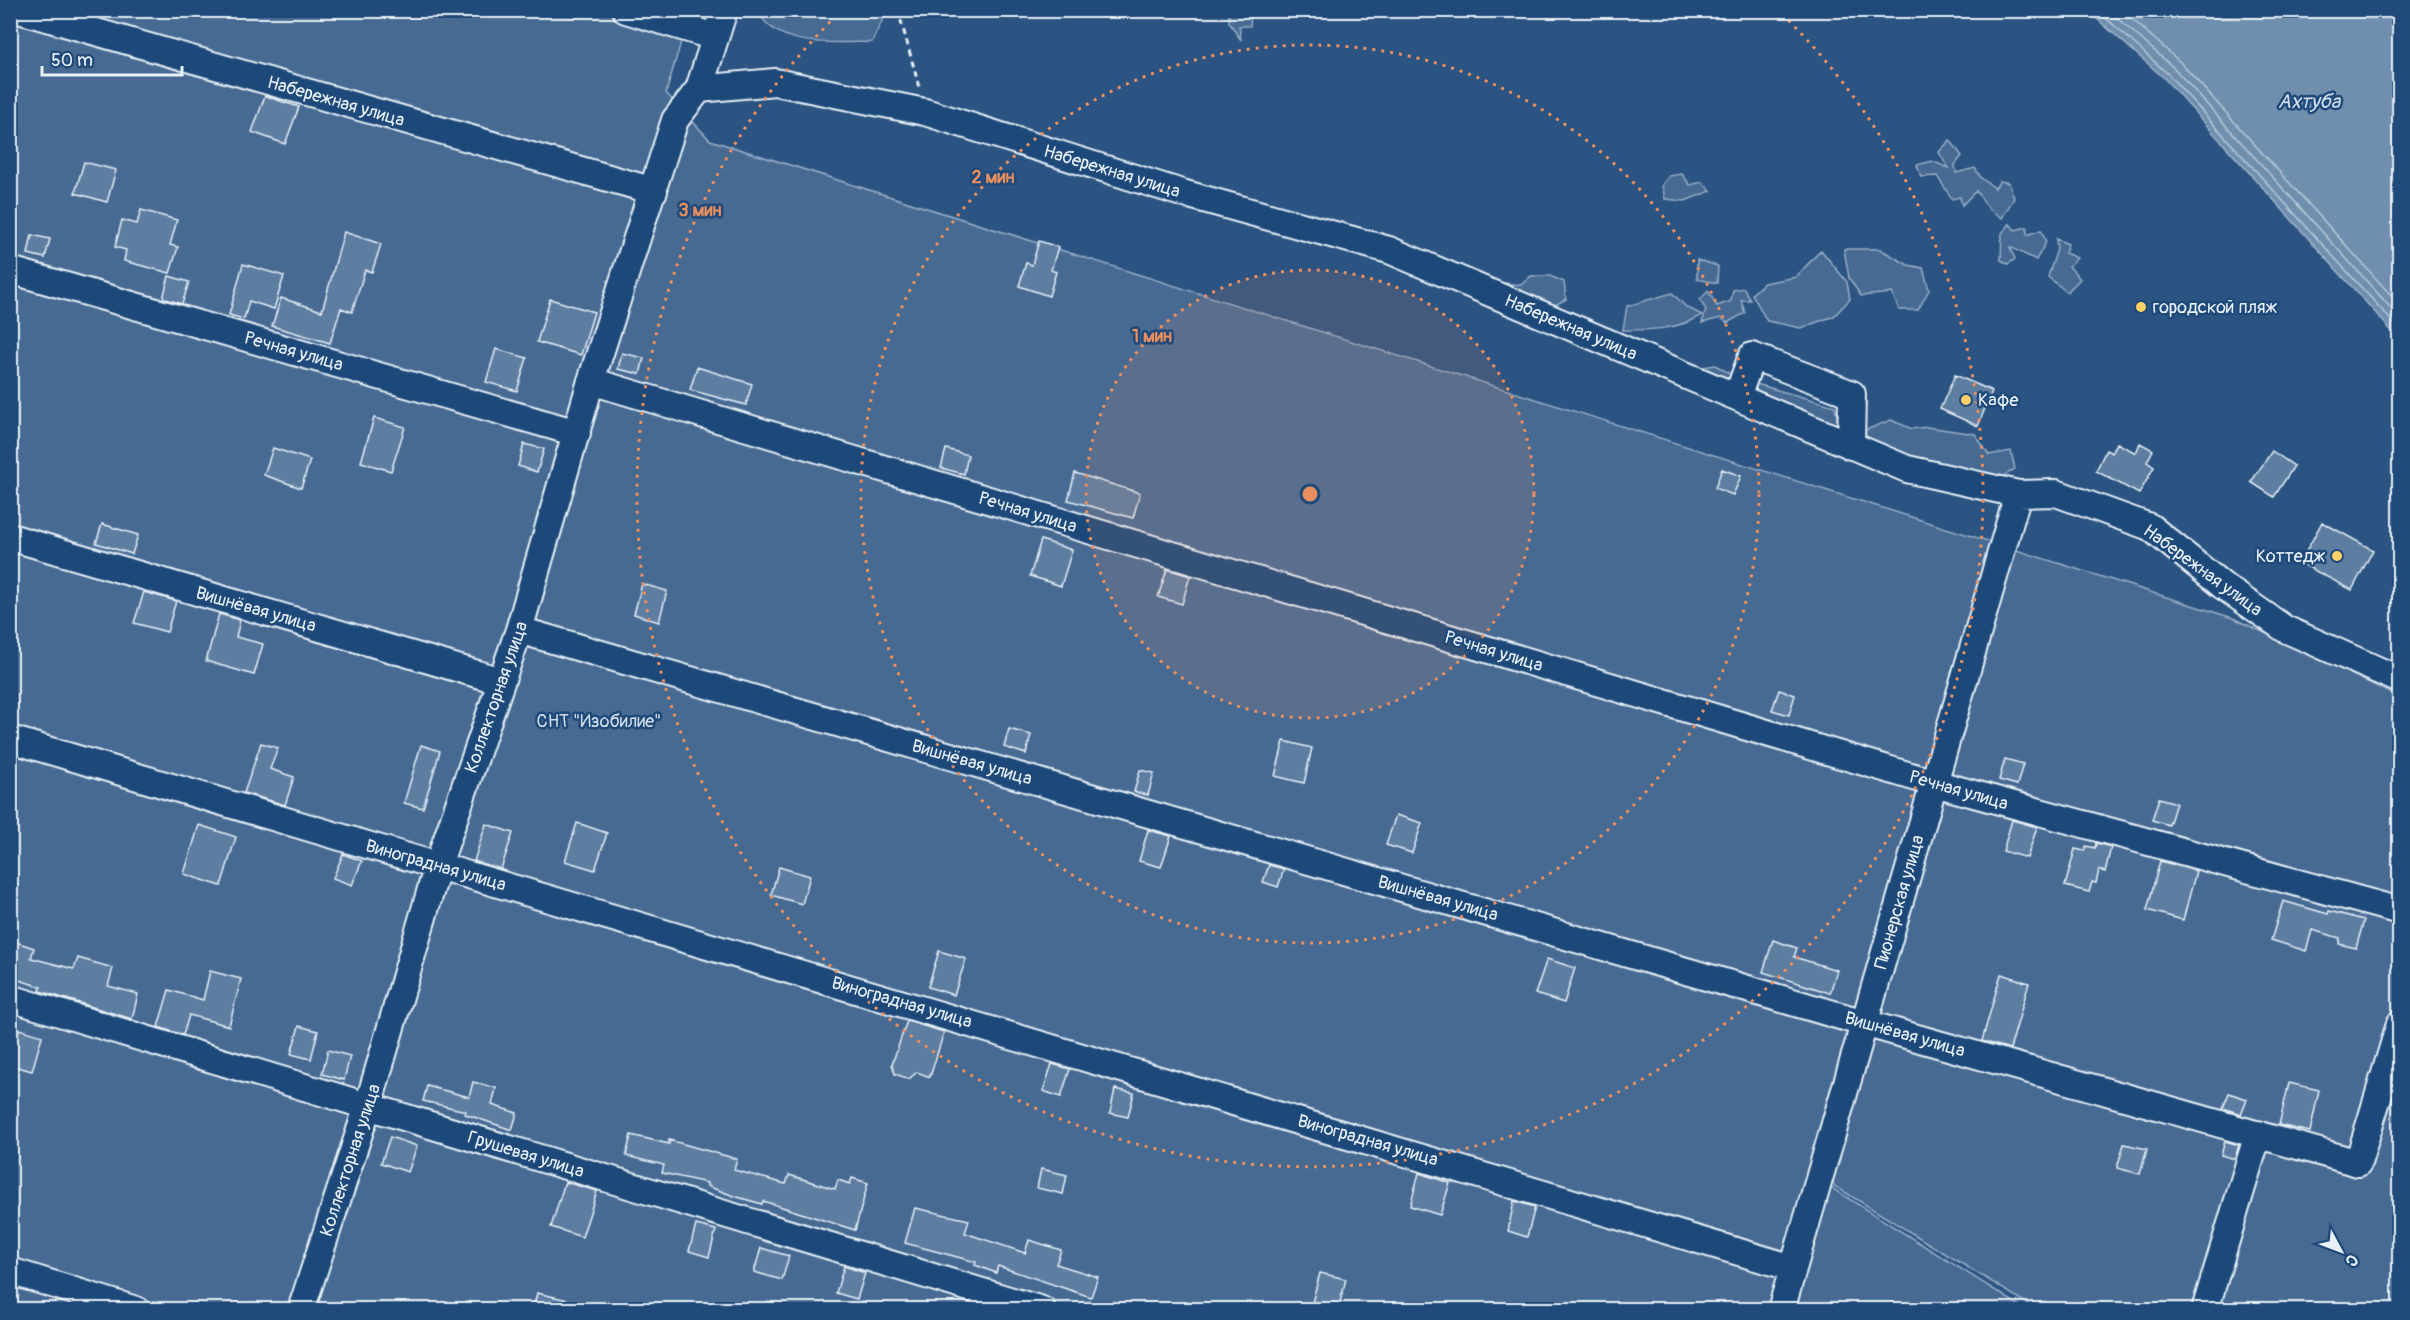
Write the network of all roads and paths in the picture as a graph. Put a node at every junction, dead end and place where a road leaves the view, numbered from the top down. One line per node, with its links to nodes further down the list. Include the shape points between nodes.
1 (19, 10): 8 (street, Набережная улица)
2 (626, 10): 5 (street)
3 (724, 10): 5 (street)
4 (898, 10): 7 (path)
5 (715, 37): 6 (street)
6 (699, 89): 7 (street, Набережная улица, via 776,82); 8 (street, Коллекторная улица, via 675,120)
7 (925, 112): 11 (street, Набережная улица, via 1182,192 1389,250)
8 (654, 191): 10 (street, Коллекторная улица)
9 (10, 270): 12 (street, Речная улица)
10 (591, 381): 12 (street, Коллекторная улица); 20 (street, Речная улица)
11 (1737, 397): 13 (street, Набережная улица); 13 (street, via 1752,356 1852,394)
12 (577, 433): 16 (street, Коллекторная улица)
13 (1851, 446): 14 (street, Набережная улица, via 1907,469)
14 (2018, 494): 17 (street, Набережная улица, via 2056,492 2150,527 2223,586 2285,629); 20 (street, Пионерская улица)
15 (10, 537): 18 (street, Вишнёвая улица)
16 (519, 630): 18 (street, Коллекторная улица); 24 (street, Вишнёвая улица)
17 (2400, 680)
18 (501, 681): 21 (street, Коллекторная улица)
19 (10, 739): 21 (street, Виноградная улица)
20 (1934, 783): 22 (street, Речная улица); 24 (street, Пионерская улица)
21 (438, 865): 26 (street, Коллекторная улица); 28 (street, Виноградная улица)
22 (2400, 910)
23 (10, 998): 26 (street, Грушевая улица)
24 (1864, 1023): 27 (street, Вишнёвая улица); 28 (street, Пионерская улица)
25 (2400, 1024): 27 (street, Вишнёвая улица, via 2358,1162)
26 (368, 1106): 31 (street, Коллекторная улица); 32 (street, Грушевая улица)
27 (2258, 1134): 34 (street)
28 (1793, 1268): 33 (street, Пионерская улица)
29 (10, 1271): 30 (street)
30 (136, 1310)
31 (301, 1310)
32 (1042, 1310)
33 (1781, 1310)
34 (2205, 1310)

